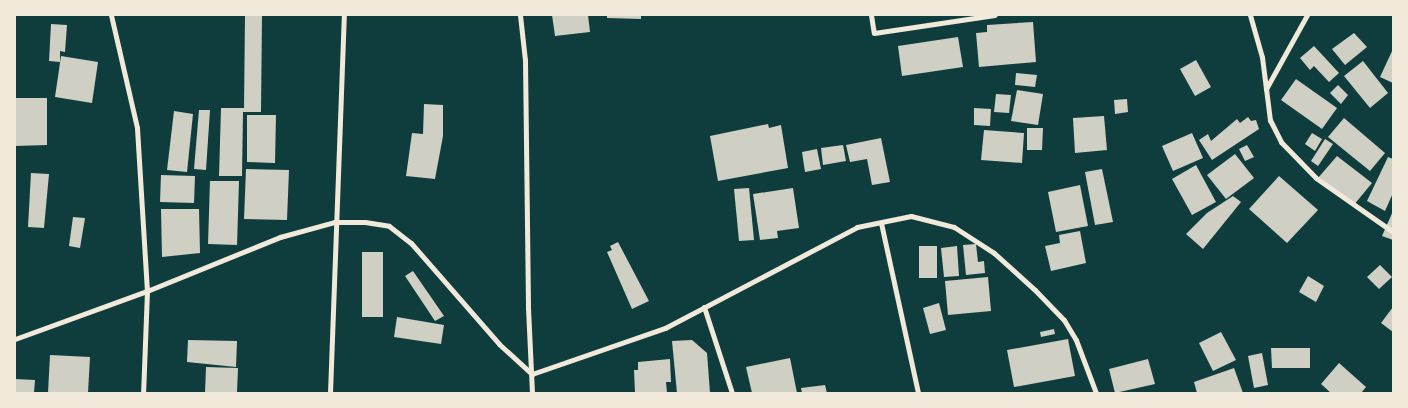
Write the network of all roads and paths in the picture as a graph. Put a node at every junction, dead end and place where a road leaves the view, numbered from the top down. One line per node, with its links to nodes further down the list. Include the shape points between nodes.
1 (111, 15): 12 (street, via 138,128)
2 (344, 15): 9 (street)
3 (520, 15): 15 (street, via 525,60 528,308)
4 (871, 15): 5 (street, via 874,33)
5 (995, 15)
6 (1250, 15): 8 (street, via 1262,57)
7 (1307, 15): 8 (street)
8 (1266, 89): 11 (street, via 1270,120 1281,142 1298,162 1342,198)
9 (335, 222): 12 (street, via 280,237); 15 (street, via 389,226 411,243 499,344); 17 (street)
10 (881, 223): 13 (street, via 857,227); 20 (street); 21 (street, via 911,216 954,227 994,253 1064,320 1076,340)
11 (1393, 232)
12 (147, 291): 14 (street); 16 (street)
13 (704, 307): 15 (street, via 665,328); 19 (street)
14 (15, 339)
15 (532, 374): 18 (street)
16 (143, 393)
17 (330, 393)
18 (532, 393)
19 (732, 393)
20 (918, 393)
21 (1096, 393)

